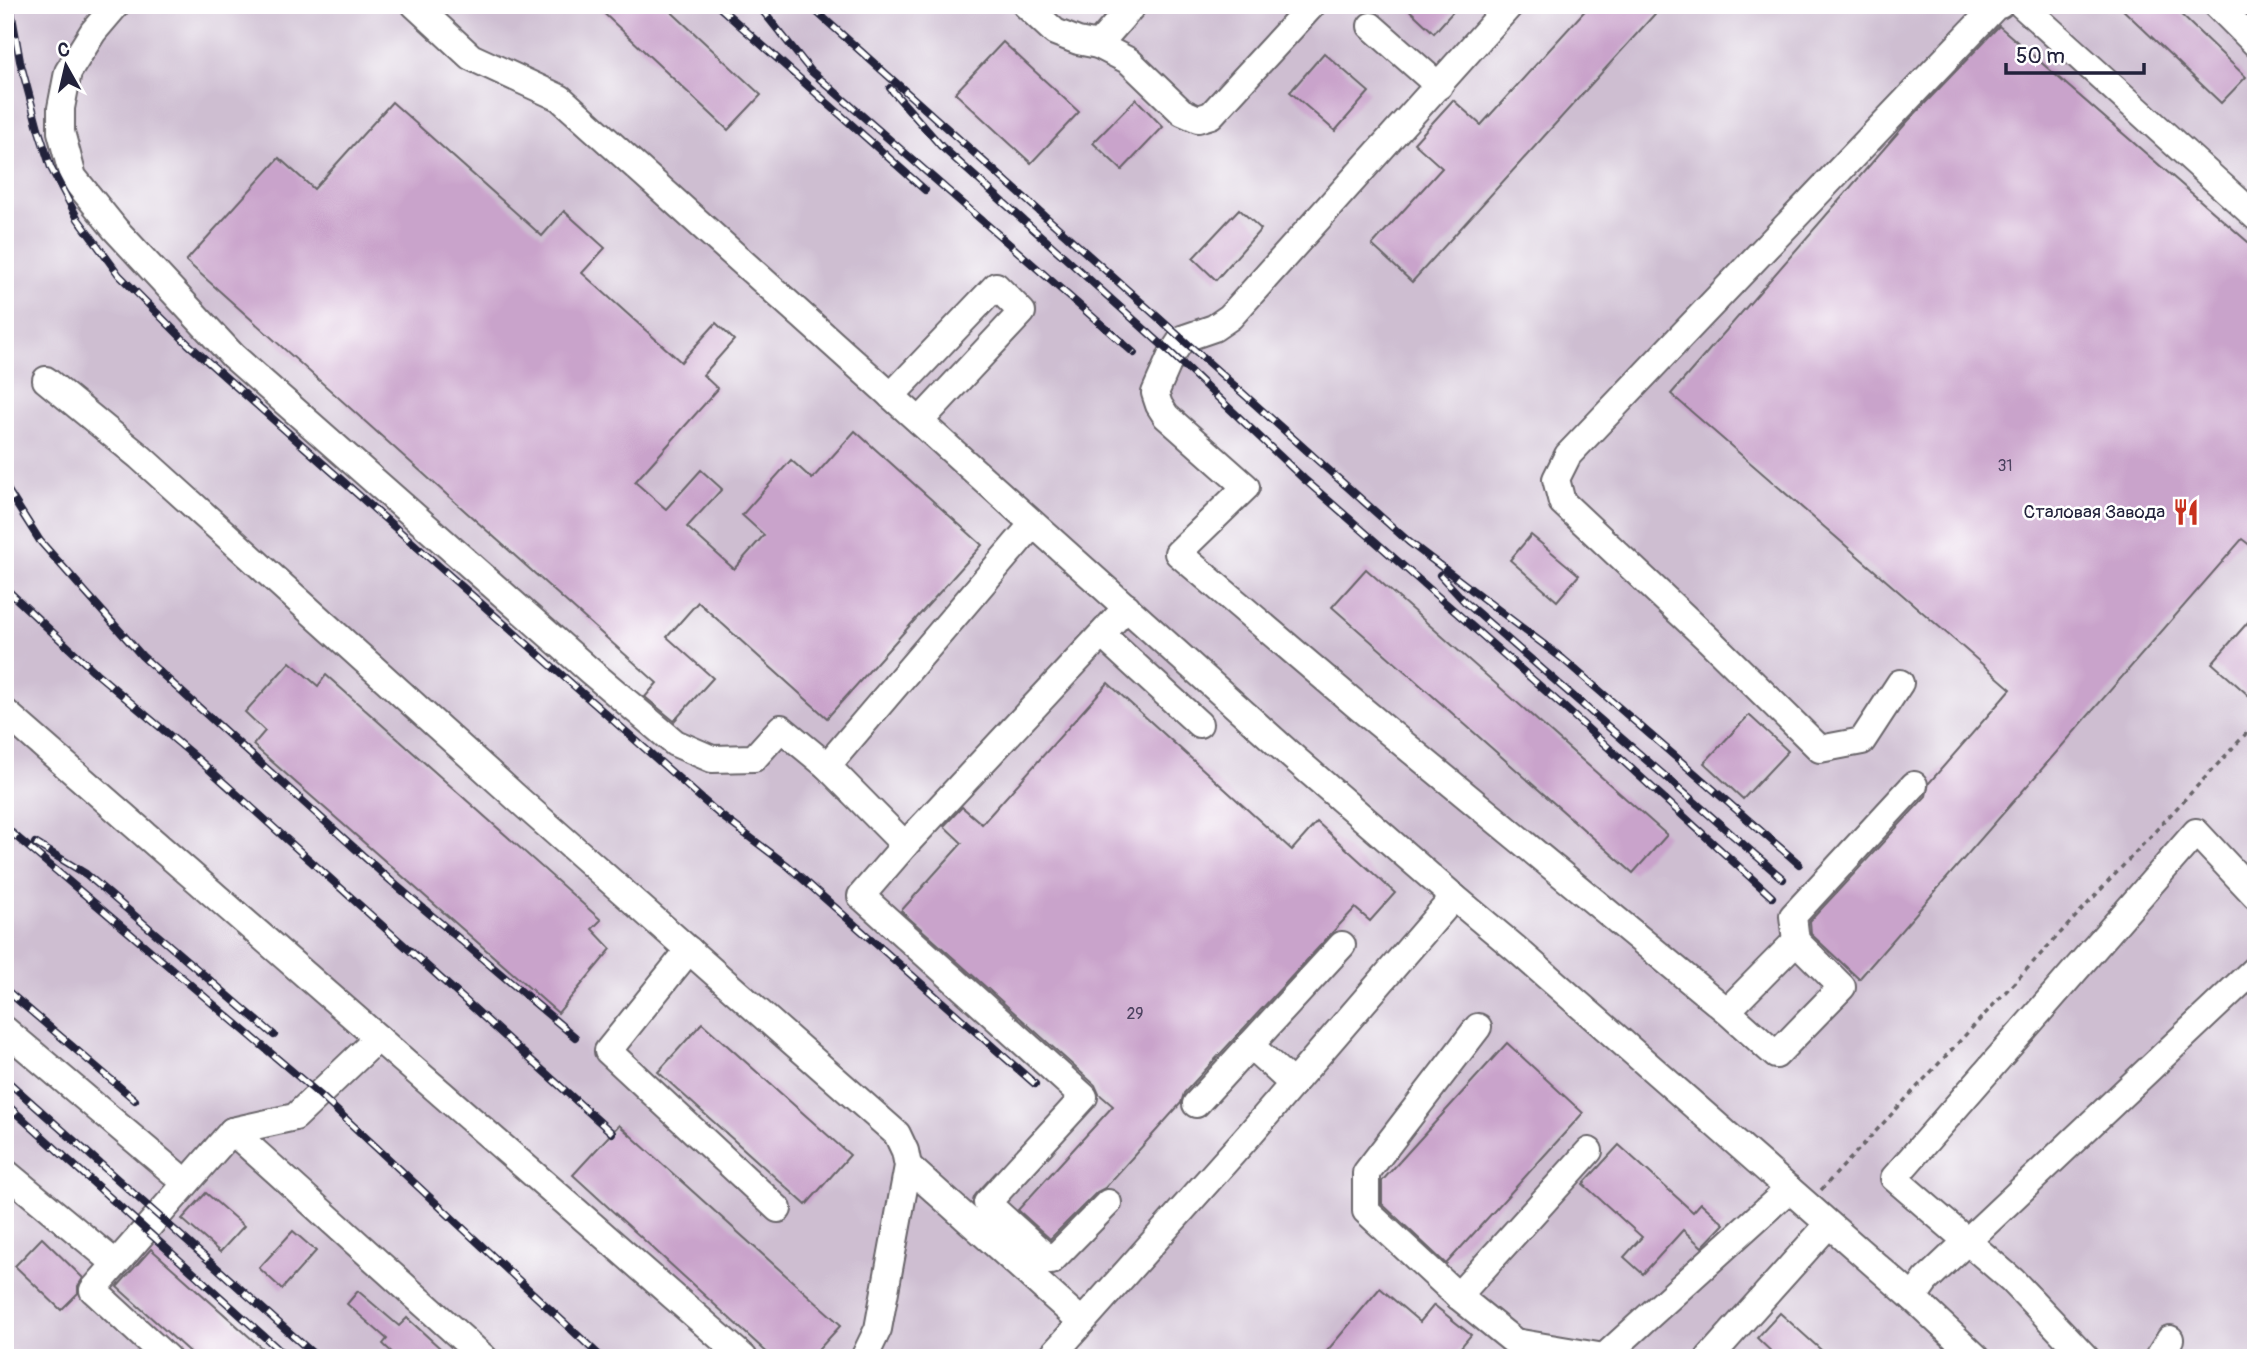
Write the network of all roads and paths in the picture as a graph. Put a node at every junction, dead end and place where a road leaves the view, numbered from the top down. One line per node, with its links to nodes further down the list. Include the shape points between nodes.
1 (116, 5): 25 (lane, via 68,72 61,132 73,177 233,356 675,743 712,759 754,758 781,728)
2 (415, 5): 16 (lane, via 471,57 560,98)
3 (1026, 5): 12 (lane, via 1055,32)
4 (1133, 5): 12 (lane)
5 (1312, 5): 12 (lane, via 1211,115 1198,119 1182,112 1129,61)
6 (1510, 5): 13 (lane)
7 (2000, 5): 21 (lane, via 1569,455 1556,479 1562,502 1820,749 1862,741)
8 (2022, 5): 14 (lane)
9 (2217, 5): 11 (lane)
10 (1371, 26): 13 (lane)
11 (2256, 44)
12 (1098, 45)
13 (1439, 86): 34 (lane, via 1230,317 1182,339 1172,354 1155,393 1159,405 1246,486 1178,553)
14 (2256, 217)
15 (46, 380): 32 (lane, via 140,457)
16 (891, 396): 17 (lane); 17 (lane, via 996,286 1022,312)
17 (920, 421): 18 (lane)
18 (1033, 524): 19 (lane); 25 (lane)
19 (1127, 607): 20 (lane); 29 (lane)
20 (1102, 635): 24 (lane); 27 (lane)
21 (1900, 683)
22 (5, 712): 37 (lane)
23 (2256, 723): 47 (path)
24 (1199, 724)
25 (827, 766): 27 (lane)
26 (1914, 785): 30 (lane, via 1793,916)
27 (905, 845): 48 (lane, via 861,896 1084,1097 987,1203 1051,1261)
28 (2256, 896): 51 (lane, via 2196,832 1895,1178)
29 (1454, 897): 39 (lane); 46 (lane)
30 (1796, 941): 34 (lane); 34 (lane, via 1842,987 1776,1055)
31 (1342, 945): 38 (lane)
32 (689, 950): 43 (lane, via 897,1134); 49 (lane, via 608,1051)
33 (2256, 968): 51 (lane)
34 (1727, 1011)
35 (1478, 1027): 53 (lane, via 1366,1173 1366,1211)
36 (5, 1030): 45 (lane)
37 (378, 1038): 41 (lane, via 295,1117); 61 (lane)
38 (1250, 1045): 39 (lane); 40 (lane)
39 (1293, 1084): 55 (lane)
40 (1196, 1104)
41 (232, 1131): 45 (lane); 60 (lane)
42 (1589, 1151): 53 (lane)
43 (908, 1166): 55 (lane); 62 (lane, via 878,1329)
44 (5, 1172): 52 (lane)
45 (186, 1183): 52 (lane)
46 (1788, 1189): 50 (lane); 57 (lane, via 1604,1357)
47 (1817, 1195)
48 (1108, 1203)
49 (779, 1209)
50 (1828, 1226): 54 (lane); 58 (lane)
51 (1968, 1241): 54 (lane); 65 (lane)
52 (115, 1263): 59 (lane, via 93,1290)
53 (1458, 1296): 57 (lane)
54 (1913, 1298): 64 (lane)
55 (1082, 1322): 63 (lane)
56 (2256, 1347): 66 (path)
57 (1508, 1350)
58 (1710, 1357)
59 (167, 1358)
60 (484, 1358)
61 (744, 1358)
62 (864, 1358)
63 (1050, 1358)
64 (1978, 1358)
65 (2086, 1358)
66 (2250, 1358)

